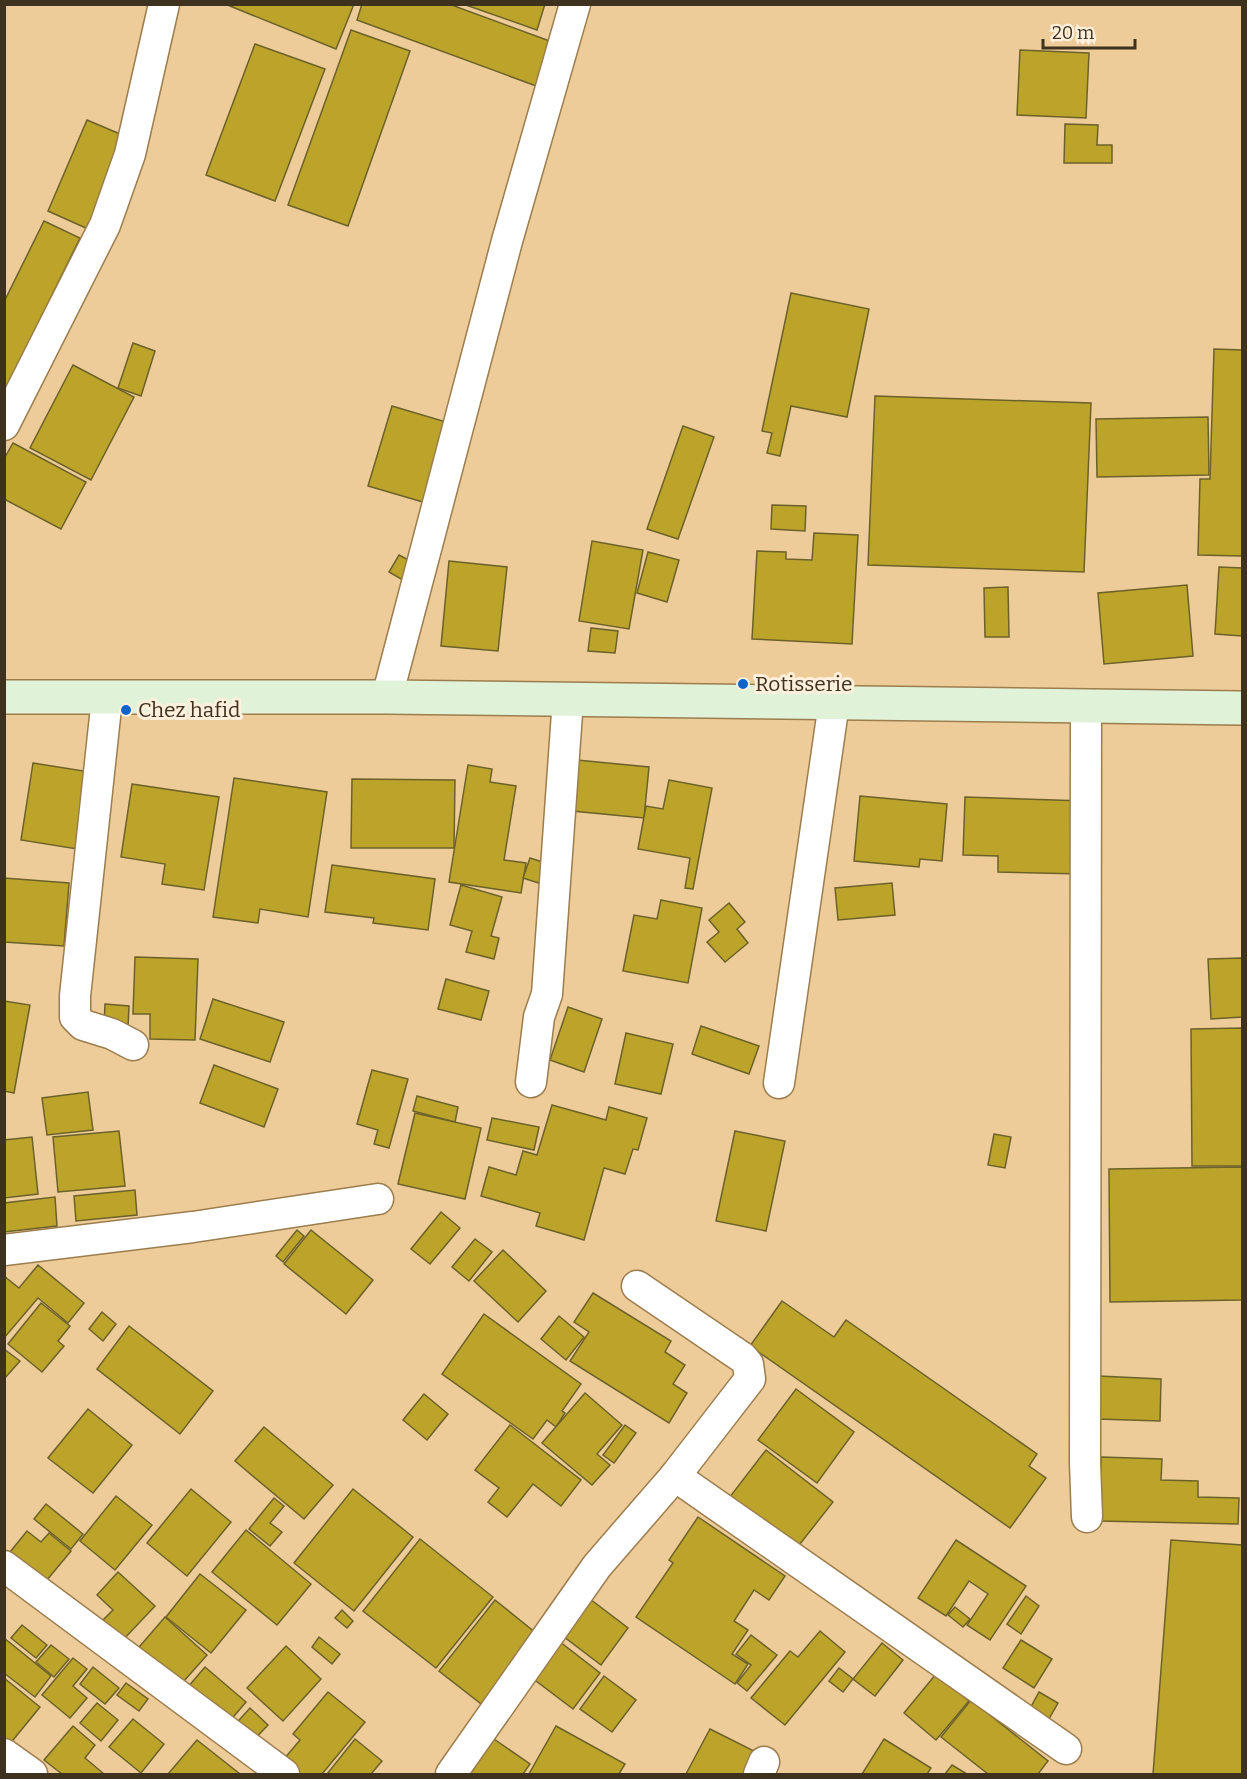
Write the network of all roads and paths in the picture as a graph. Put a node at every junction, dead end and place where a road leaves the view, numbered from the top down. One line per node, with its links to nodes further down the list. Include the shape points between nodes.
1 (164, 4): 3 (street, via 130,154 105,225)
2 (575, 4): 5 (street, via 507,241)
3 (4, 424)
4 (4, 697): 6 (main road)
5 (387, 697): 6 (main road); 7 (main road)
6 (107, 698): 11 (street, via 75,1017 83,1025)
7 (568, 699): 8 (main road); 12 (street, via 547,994 539,1017)
8 (834, 703): 9 (main road); 13 (street)
9 (1086, 706): 10 (main road); 18 (street)
10 (1242, 708)
11 (133, 1045)
12 (531, 1082)
13 (779, 1083)
14 (378, 1199): 15 (street)
15 (4, 1250)
16 (637, 1286): 17 (street, via 743,1358 750,1371 750,1379)
17 (675, 1476): 20 (street); 24 (street, via 597,1566)
18 (1087, 1516)
19 (4, 1566): 23 (street)
20 (1066, 1749)
21 (4, 1754): 22 (street)
22 (32, 1774)
23 (284, 1774)
24 (451, 1774)

